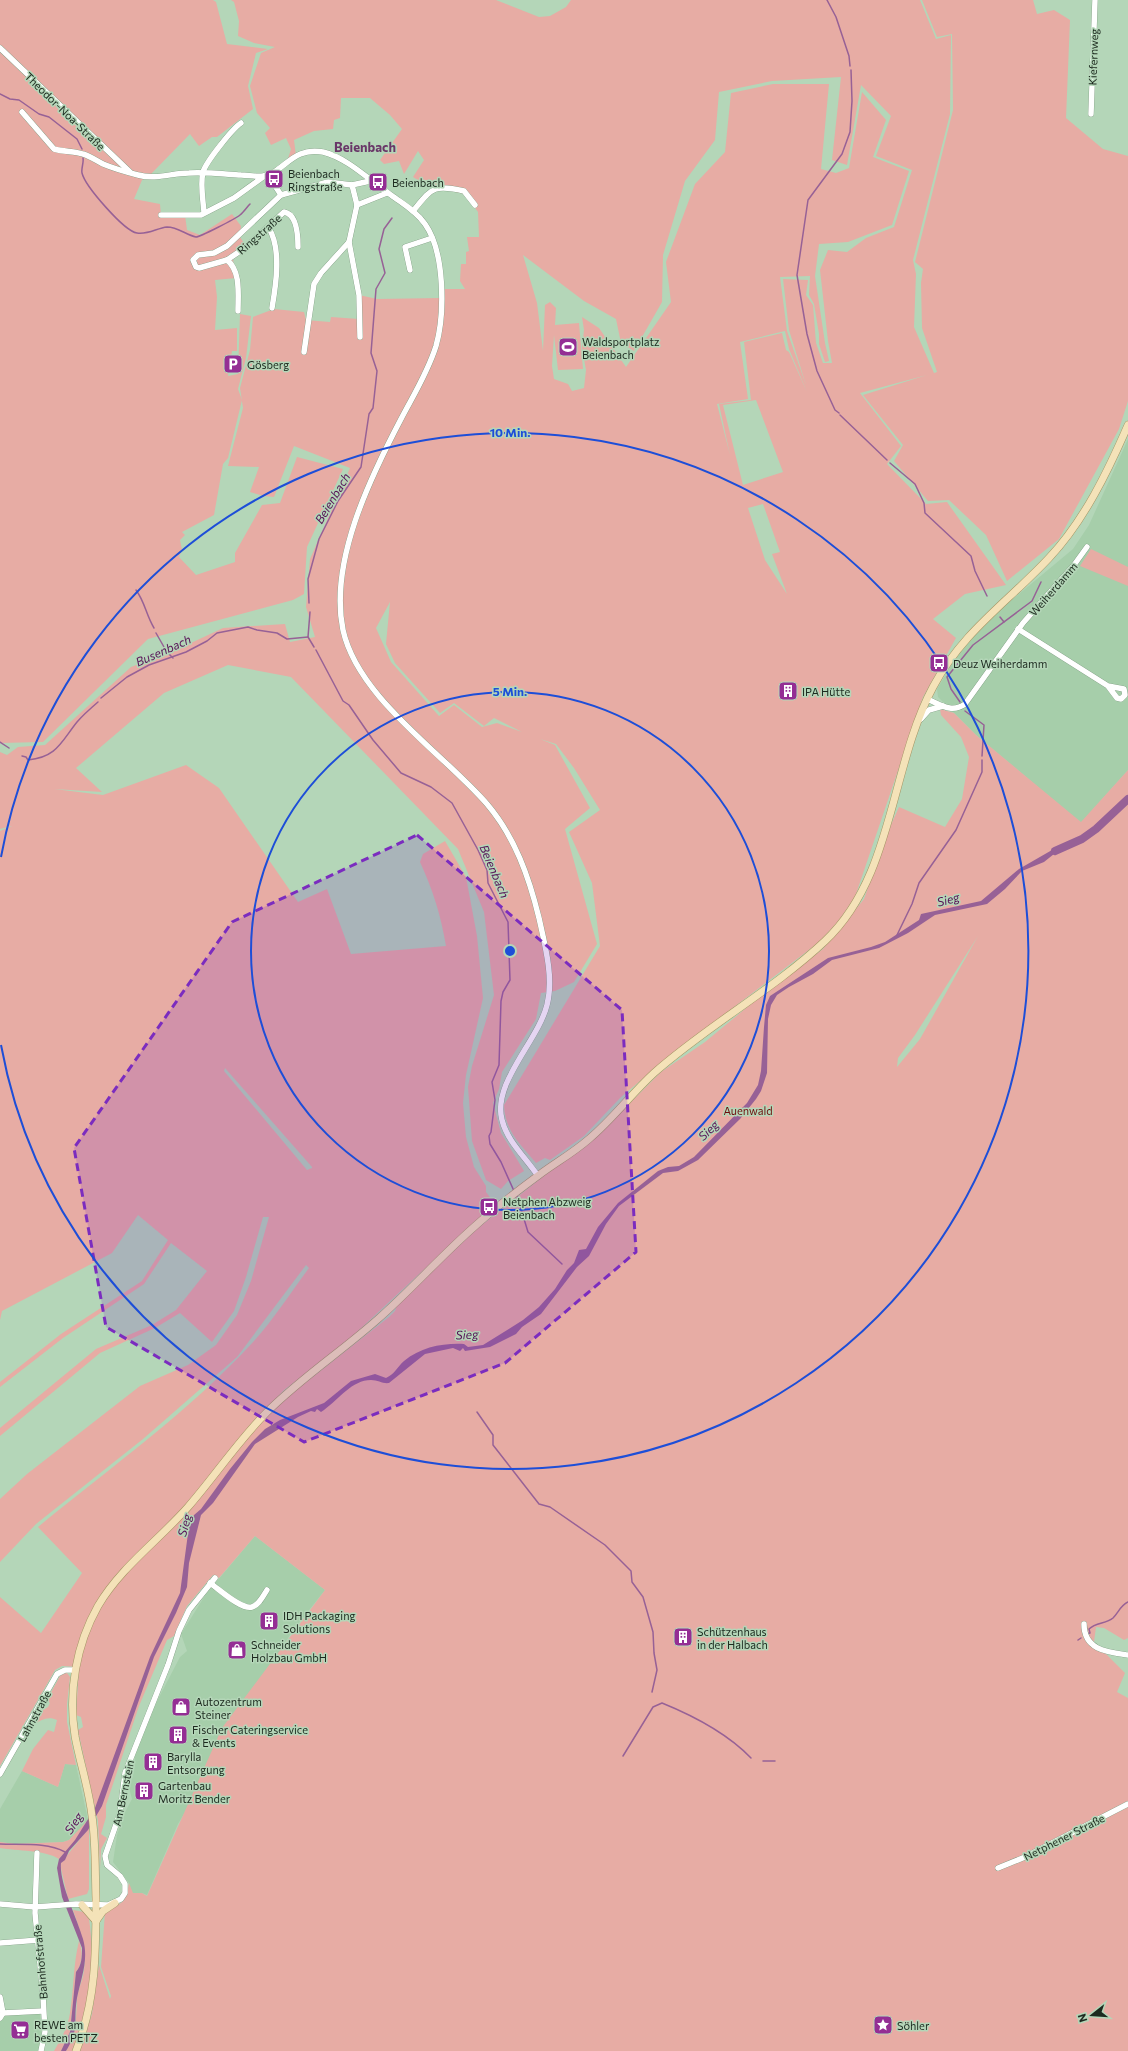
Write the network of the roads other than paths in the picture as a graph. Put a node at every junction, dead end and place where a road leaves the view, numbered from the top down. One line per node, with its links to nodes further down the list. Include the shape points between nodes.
1 (1095, 0): 4 (street, Kiefernweg)
2 (0, 48): 6 (street, Theodor-Noa-Straße)
3 (22, 112): 6 (street, via 54,149 81,153 119,171)
4 (1091, 114)
5 (241, 123): 7 (street, via 232,129)
6 (131, 173): 7 (street, via 155,177 189,172)
7 (203, 174): 8 (street); 16 (street)
8 (266, 176): 9 (street, via 296,156 314,151 339,159); 12 (street); 16 (street, via 234,198)
9 (370, 181): 10 (street, Ringstraße); 11 (street)
10 (352, 185): 12 (street, Ringstraße, via 328,182); 14 (street)
11 (388, 193): 14 (street); 15 (street)
12 (281, 195): 22 (street, Ringstraße, via 227,246 198,255 193,260 199,268)
13 (474, 205): 15 (street, via 464,191 437,188 430,190)
14 (357, 206): 20 (street)
15 (413, 211): 19 (street, via 423,221)
16 (204, 212): 17 (street, via 197,216)
17 (161, 215)
18 (268, 227): 21 (street, Ringstraße, via 282,213 289,214 294,222); 22 (street, Ringstraße); 24 (street, via 273,236 276,262)
19 (432, 238): 23 (street, via 405,247); 35 (street, via 438,258 440,280 438,336 428,365 393,434 349,538 342,580 343,630 353,656 372,688 487,804 510,837 525,871 545,943 548,997 540,1024 508,1081 500,1111 509,1137)
20 (349, 242): 26 (street, via 359,295); 27 (street, via 314,284)
21 (298, 247)
22 (227, 260): 25 (street, via 235,271)
23 (410, 270)
24 (272, 308)
25 (238, 311)
26 (360, 337)
27 (304, 352)
28 (1128, 425): 32 (main road, via 1072,530 1045,562 964,640)
29 (1087, 547): 30 (street, Weiherdamm)
30 (1018, 630): 31 (street); 33 (street, Weiherdamm, via 965,704 953,709)
31 (1108, 686)
32 (927, 699): 33 (street, Weiherdamm); 34 (main road)
33 (943, 706): 34 (street, Weiherdamm, via 929,710)
34 (916, 724): 35 (main road, via 872,867 857,900 839,926 811,954 654,1074 585,1143)
35 (538, 1176): 41 (main road, via 462,1237 393,1306 291,1390 254,1426 184,1512 114,1582 90,1623)
36 (214, 1578): 37 (street, Am Bernstein)
37 (210, 1583): 38 (street, via 242,1606 252,1607); 46 (street, Am Bernstein, via 189,1610 179,1631 125,1773 118,1820 105,1856 107,1865 125,1884 125,1893)
38 (267, 1590)
39 (1084, 1624): 40 (street, via 1084,1635 1090,1644 1107,1652)
40 (1128, 1655)
41 (75, 1670): 42 (street, Lahnstraße, via 65,1670 57,1674); 49 (main road, via 74,1727 94,1837)
42 (0, 1774)
43 (1128, 1804): 45 (street, Netphener Straße, via 1025,1857)
44 (37, 1853): 50 (street, Bahnhofstraße)
45 (998, 1868)
46 (115, 1903): 49 (street); 51 (main road, via 103,1911)
47 (0, 1904): 50 (street)
48 (79, 1904): 49 (street); 50 (street); 51 (main road)
49 (96, 1905): 51 (main road)
50 (35, 1907): 52 (street, Bahnhofstraße)
51 (96, 1922): 58 (main road, via 92,1993 86,2024)
52 (39, 1940): 53 (street); 55 (street, Bahnhofstraße)
53 (0, 1943)
54 (0, 1997): 56 (street)
55 (43, 2011): 56 (street); 57 (street, Bahnhofstraße, via 45,2032)
56 (1, 2016)
57 (41, 2051)
58 (76, 2051)

